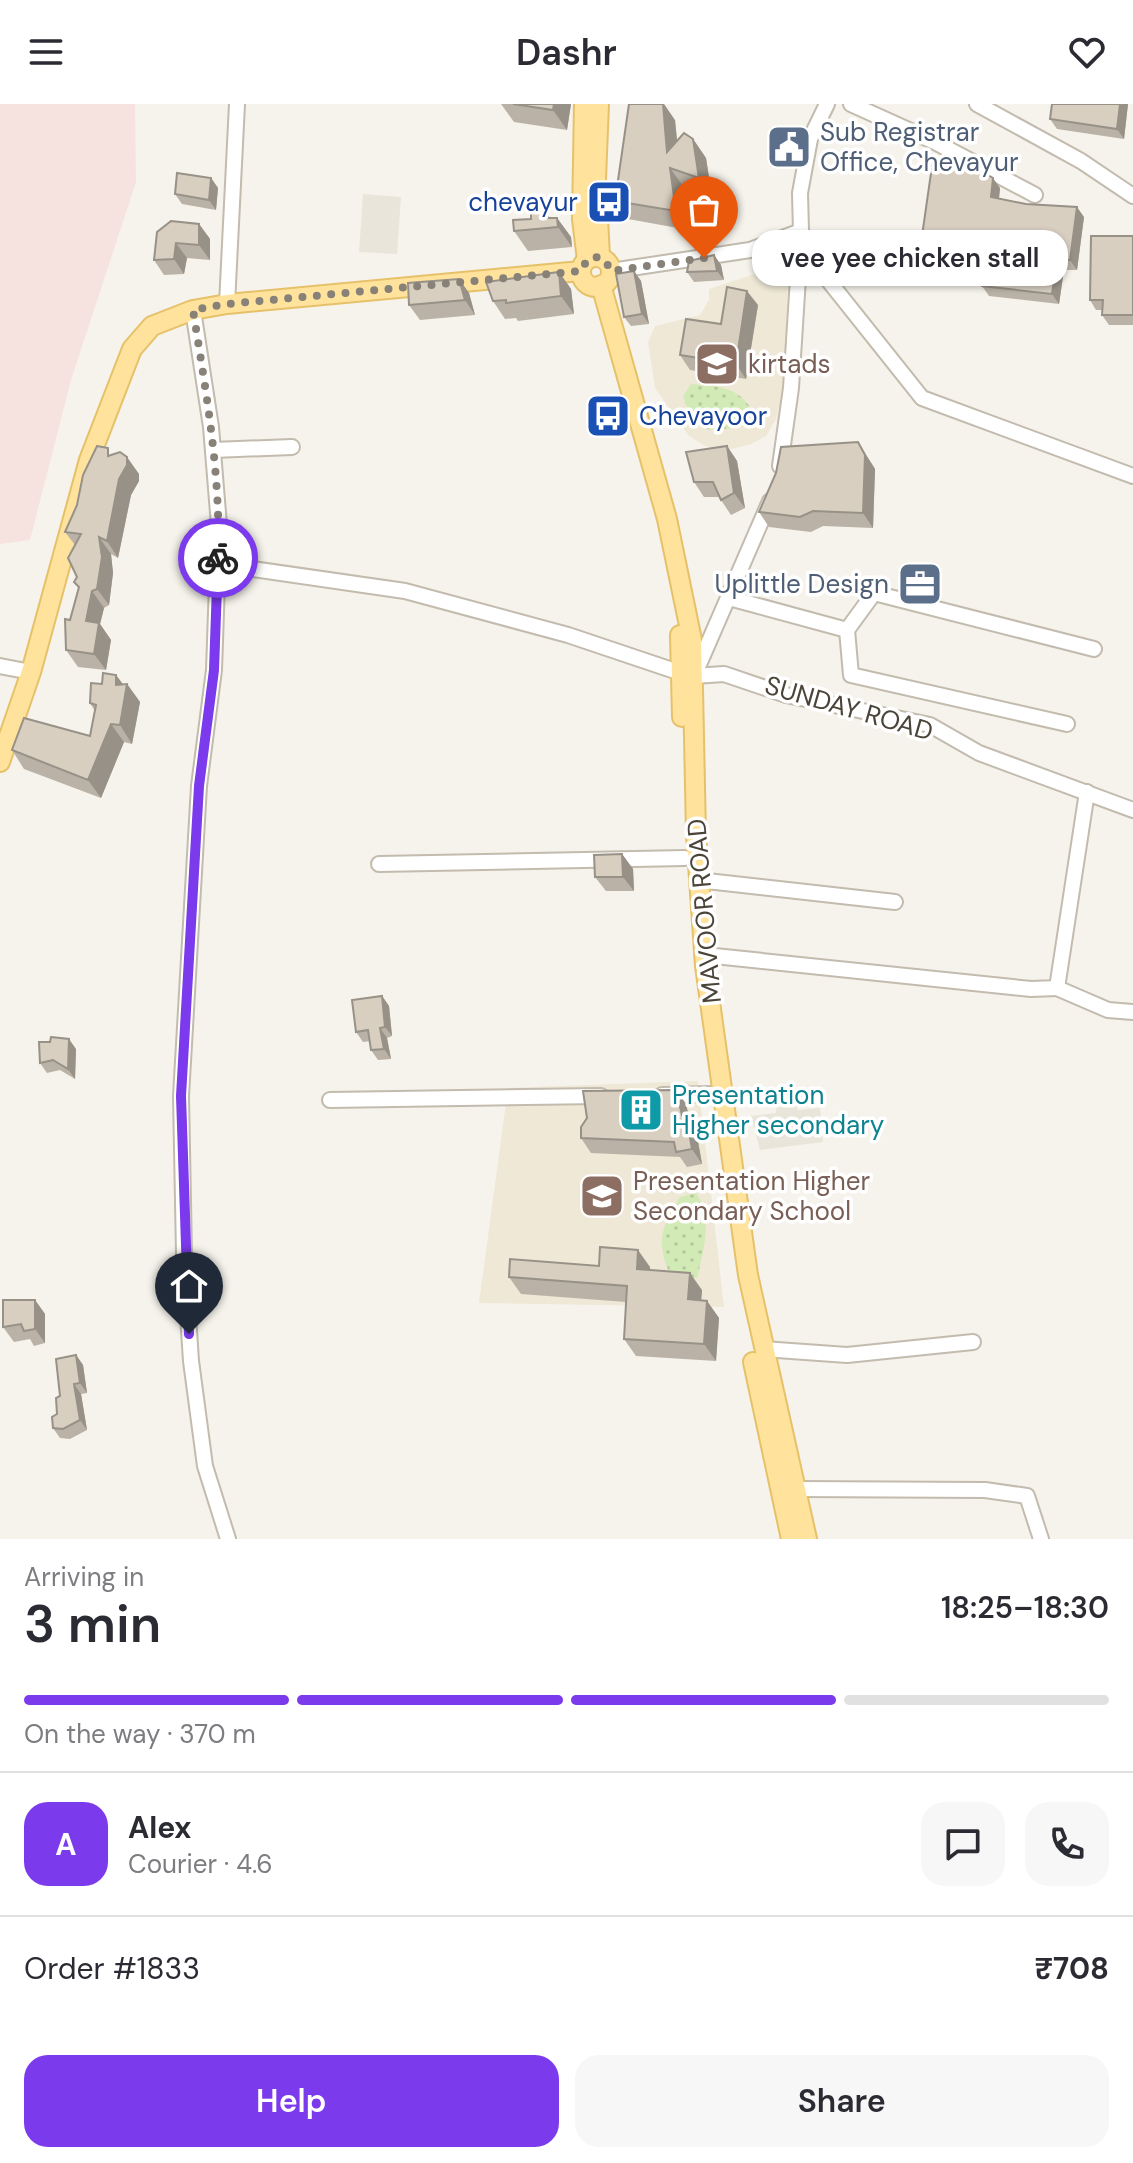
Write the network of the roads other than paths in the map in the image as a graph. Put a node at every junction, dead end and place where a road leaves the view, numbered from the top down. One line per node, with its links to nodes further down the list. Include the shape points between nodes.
1 (237, 104): 11 (street)
2 (584, 104): 10 (main road, via 582,219)
3 (599, 104): 10 (main road)
4 (827, 104): 9 (street, via 810,139 800,193)
5 (851, 104): 7 (street)
6 (977, 104): 8 (street)
7 (1035, 195)
8 (1133, 196)
9 (801, 231): 10 (street, via 750,250); 15 (street, via 804,258 820,270 922,398); 17 (street, via 791,388 777,484)
10 (595, 271): 11 (main road); 22 (main road, MAVOOR ROAD)
11 (227, 304): 12 (main road)
12 (193, 310): 14 (street); 21 (main road, via 152,326 132,349 89,460)
13 (292, 447): 14 (street)
14 (213, 450): 16 (street)
15 (1133, 476)
16 (218, 564): 22 (street, SUNDAY ROAD, via 405,591); 41 (street, via 181,1096 191,1361 205,1466)
17 (729, 598): 18 (street); 22 (street)
18 (847, 630): 19 (street, via 874,593); 23 (street, via 851,675)
19 (1094, 649)
20 (0, 666): 21 (street)
21 (31, 672): 24 (main road)
22 (688, 674): 25 (street, SUNDAY ROAD, via 724,674 786,695 930,725 979,753); 27 (main road, MAVOOR ROAD); 29 (main road, MAVOOR ROAD)
23 (1067, 724)
24 (0, 762)
25 (1087, 792): 26 (street, SUNDAY ROAD); 32 (street)
26 (1133, 810)
27 (685, 858): 28 (street); 34 (main road, MAVOOR ROAD)
28 (379, 864)
29 (698, 880): 30 (street); 31 (main road, MAVOOR ROAD)
30 (895, 902)
31 (705, 955): 32 (street); 39 (main road, MAVOOR ROAD, via 748,1275)
32 (1057, 988): 33 (street, via 1108,1010)
33 (1133, 1012)
34 (714, 1094): 36 (street); 42 (main road, MAVOOR ROAD, via 737,1273)
35 (618, 1095): 37 (street)
36 (650, 1095)
37 (330, 1100)
38 (973, 1342): 39 (street, via 847,1355)
39 (763, 1349): 40 (main road, MAVOOR ROAD)
40 (795, 1489): 43 (main road, MAVOOR ROAD); 44 (street, via 985,1490 1027,1496)
41 (228, 1539)
42 (791, 1539)
43 (807, 1539)
44 (1041, 1539)

